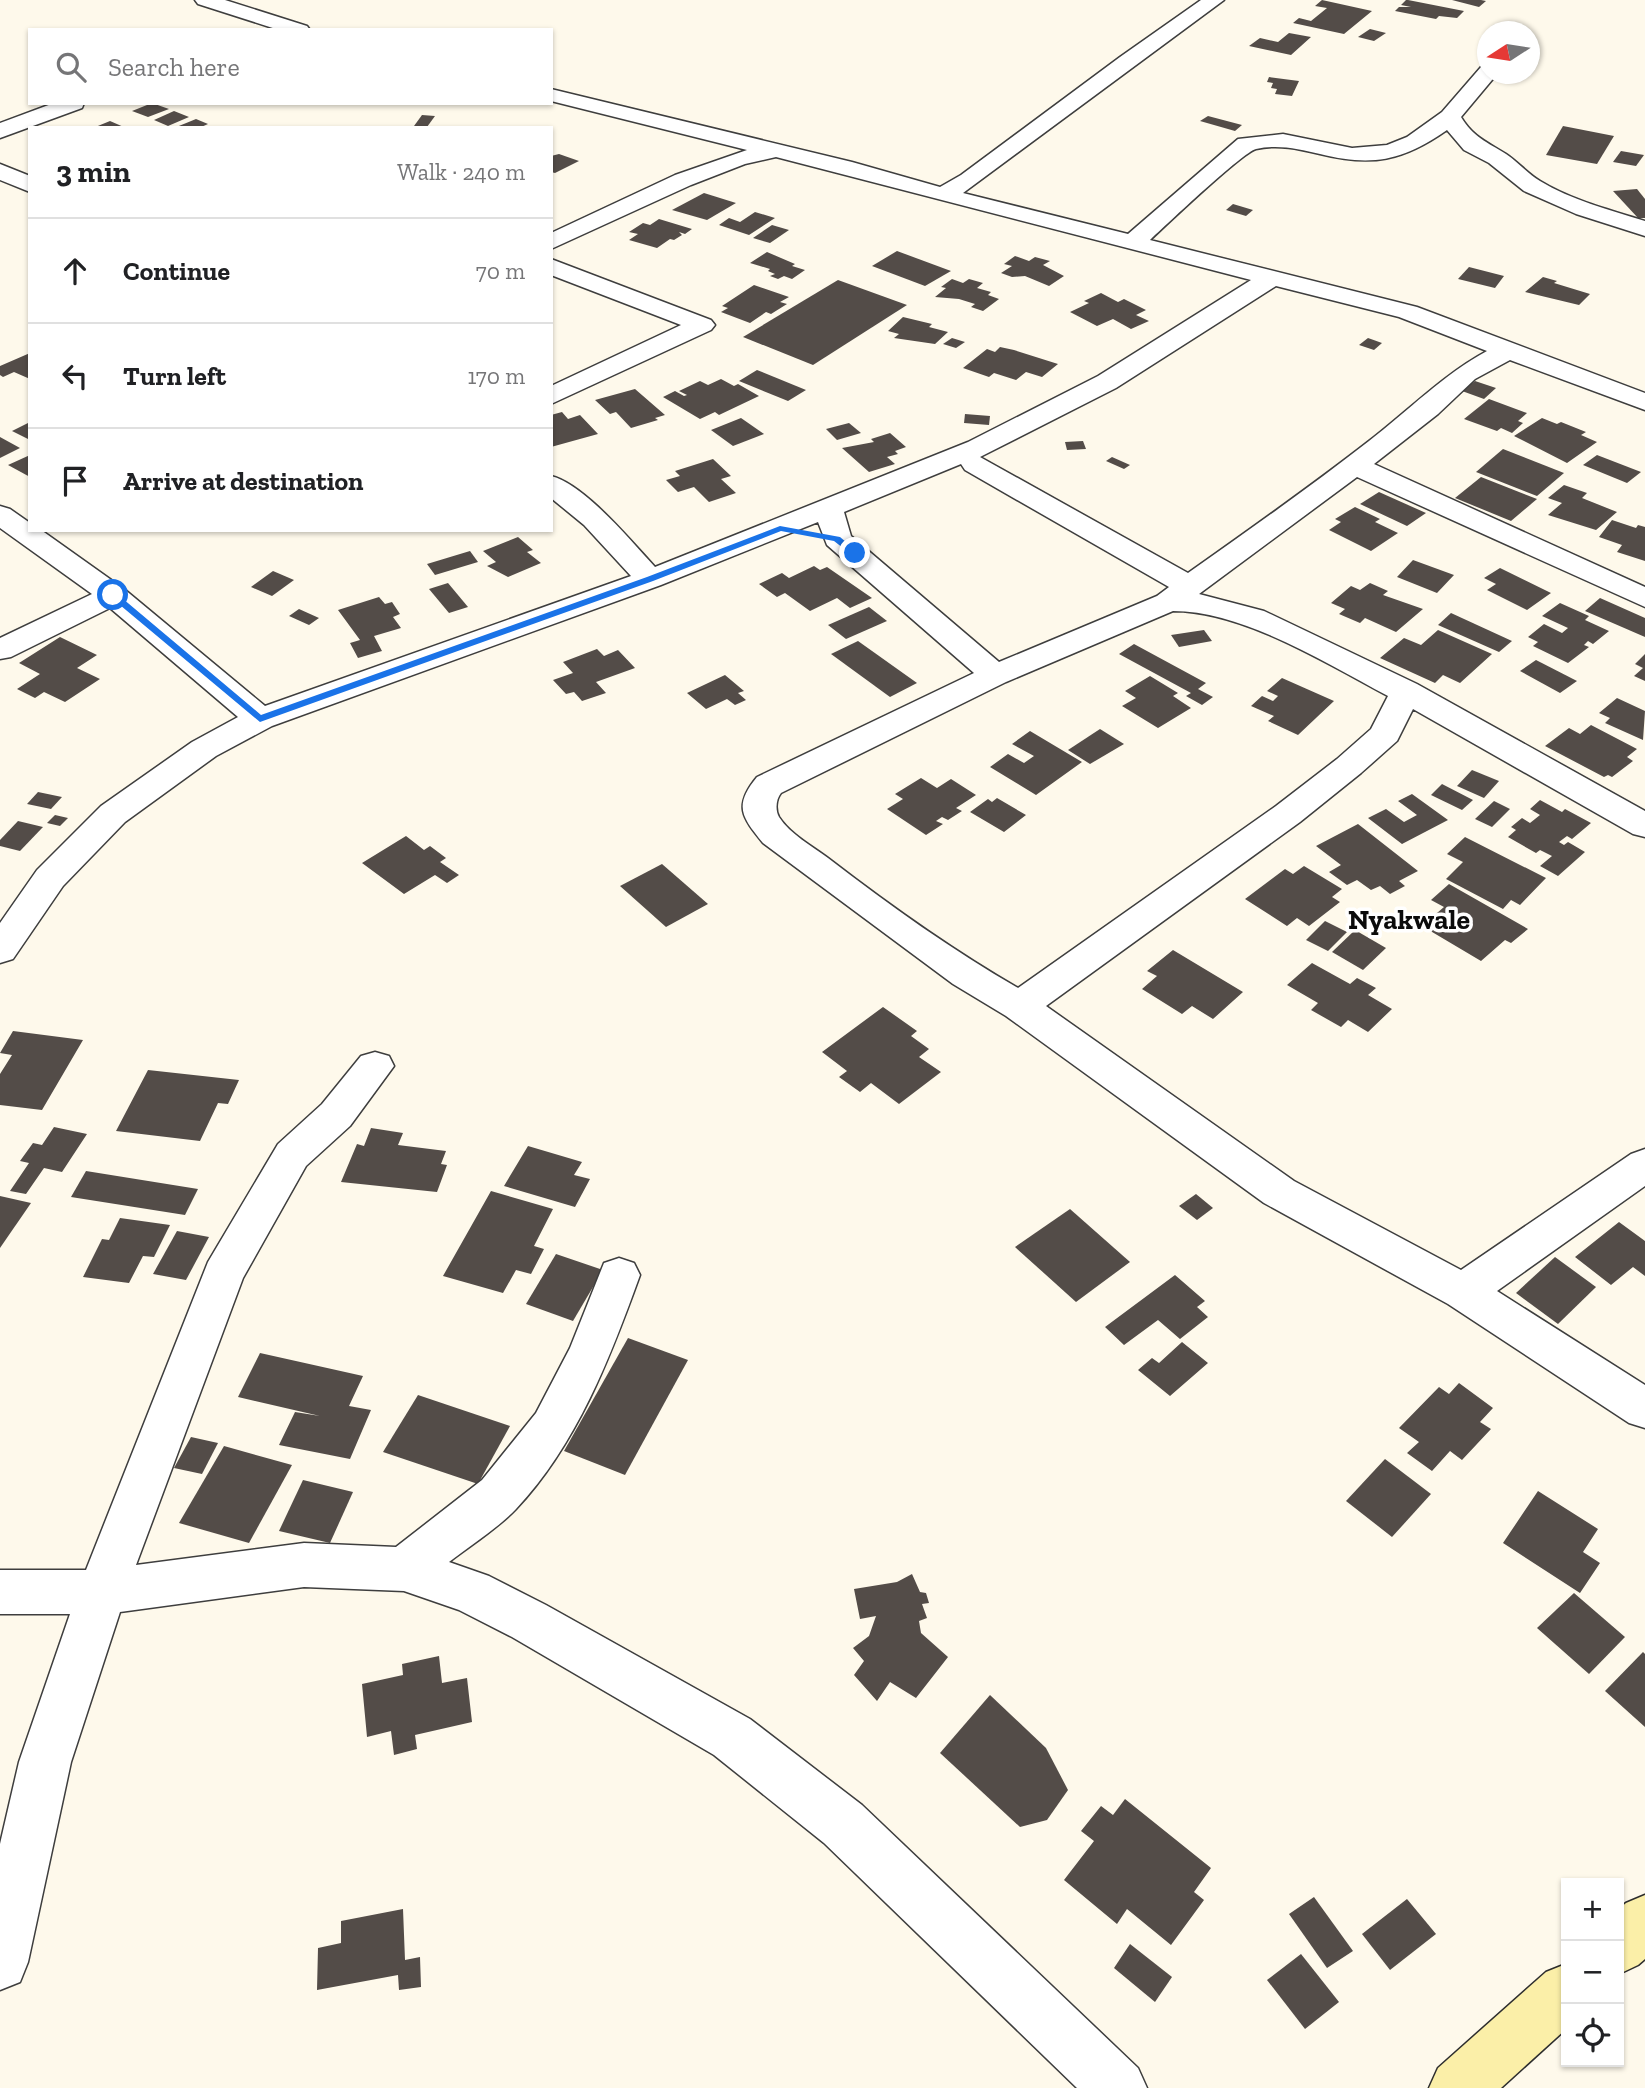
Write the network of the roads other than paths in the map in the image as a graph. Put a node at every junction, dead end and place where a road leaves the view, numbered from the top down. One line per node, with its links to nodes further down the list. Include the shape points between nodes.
1 (205, 0): 3 (street)
2 (1214, 0): 12 (street)
3 (294, 28)
4 (1477, 84): 7 (street)
5 (553, 95): 9 (street)
6 (69, 105): 8 (street)
7 (1450, 117): 13 (street, via 1472,145 1532,186); 15 (street, via 1419,140 1374,155 1288,141 1246,144)
8 (0, 131)
9 (779, 151): 12 (street); 14 (street, via 710,169)
10 (0, 171): 11 (street)
11 (28, 184)
12 (943, 195): 15 (street)
13 (1645, 229)
14 (553, 241)
15 (1133, 242): 17 (street)
16 (553, 267): 19 (street, via 702,325)
17 (1270, 279): 18 (street, via 1408,312); 25 (street, via 1107,382 1009,434)
18 (1510, 349): 20 (street); 22 (street, via 1466,373)
19 (553, 395)
20 (1645, 402)
21 (975, 464): 30 (street)
22 (1355, 466): 30 (street); 32 (street)
23 (553, 486): 29 (street, via 594,519)
24 (28, 502): 26 (street)
25 (829, 510): 27 (street); 28 (street)
26 (1, 515): 31 (street)
27 (780, 529): 28 (street); 29 (street)
28 (837, 539): 34 (street)
29 (650, 579): 36 (street)
30 (1178, 594): 34 (street); 35 (street, via 1244,614)
31 (113, 595): 33 (street); 36 (street)
32 (1645, 598)
33 (0, 650)
34 (995, 675): 39 (street, via 769,785 760,796 761,816 775,835 833,880 966,975)
35 (1406, 691): 37 (street); 39 (street, via 1385,734 1349,766)
36 (260, 719): 38 (street, via 204,749 113,814 50,878)
37 (1645, 826)
38 (0, 950)
39 (1019, 1006): 43 (street, via 1279,1192)
40 (375, 1066): 47 (street, via 336,1115 292,1155 223,1274)
41 (1645, 1165): 43 (street)
42 (619, 1276): 45 (street, via 591,1350 552,1427 499,1495)
43 (1463, 1292): 44 (street)
44 (1645, 1409)
45 (404, 1569): 47 (street, via 304,1565); 52 (street, via 472,1592 529,1621 732,1737 843,1824)
46 (0, 1592): 47 (street)
47 (102, 1592): 50 (street, via 44,1762)
48 (1645, 1922): 49 (street)
49 (1624, 1941)
50 (0, 1962)
51 (1561, 1996): 53 (street)
52 (1118, 2088)
53 (1458, 2088)

